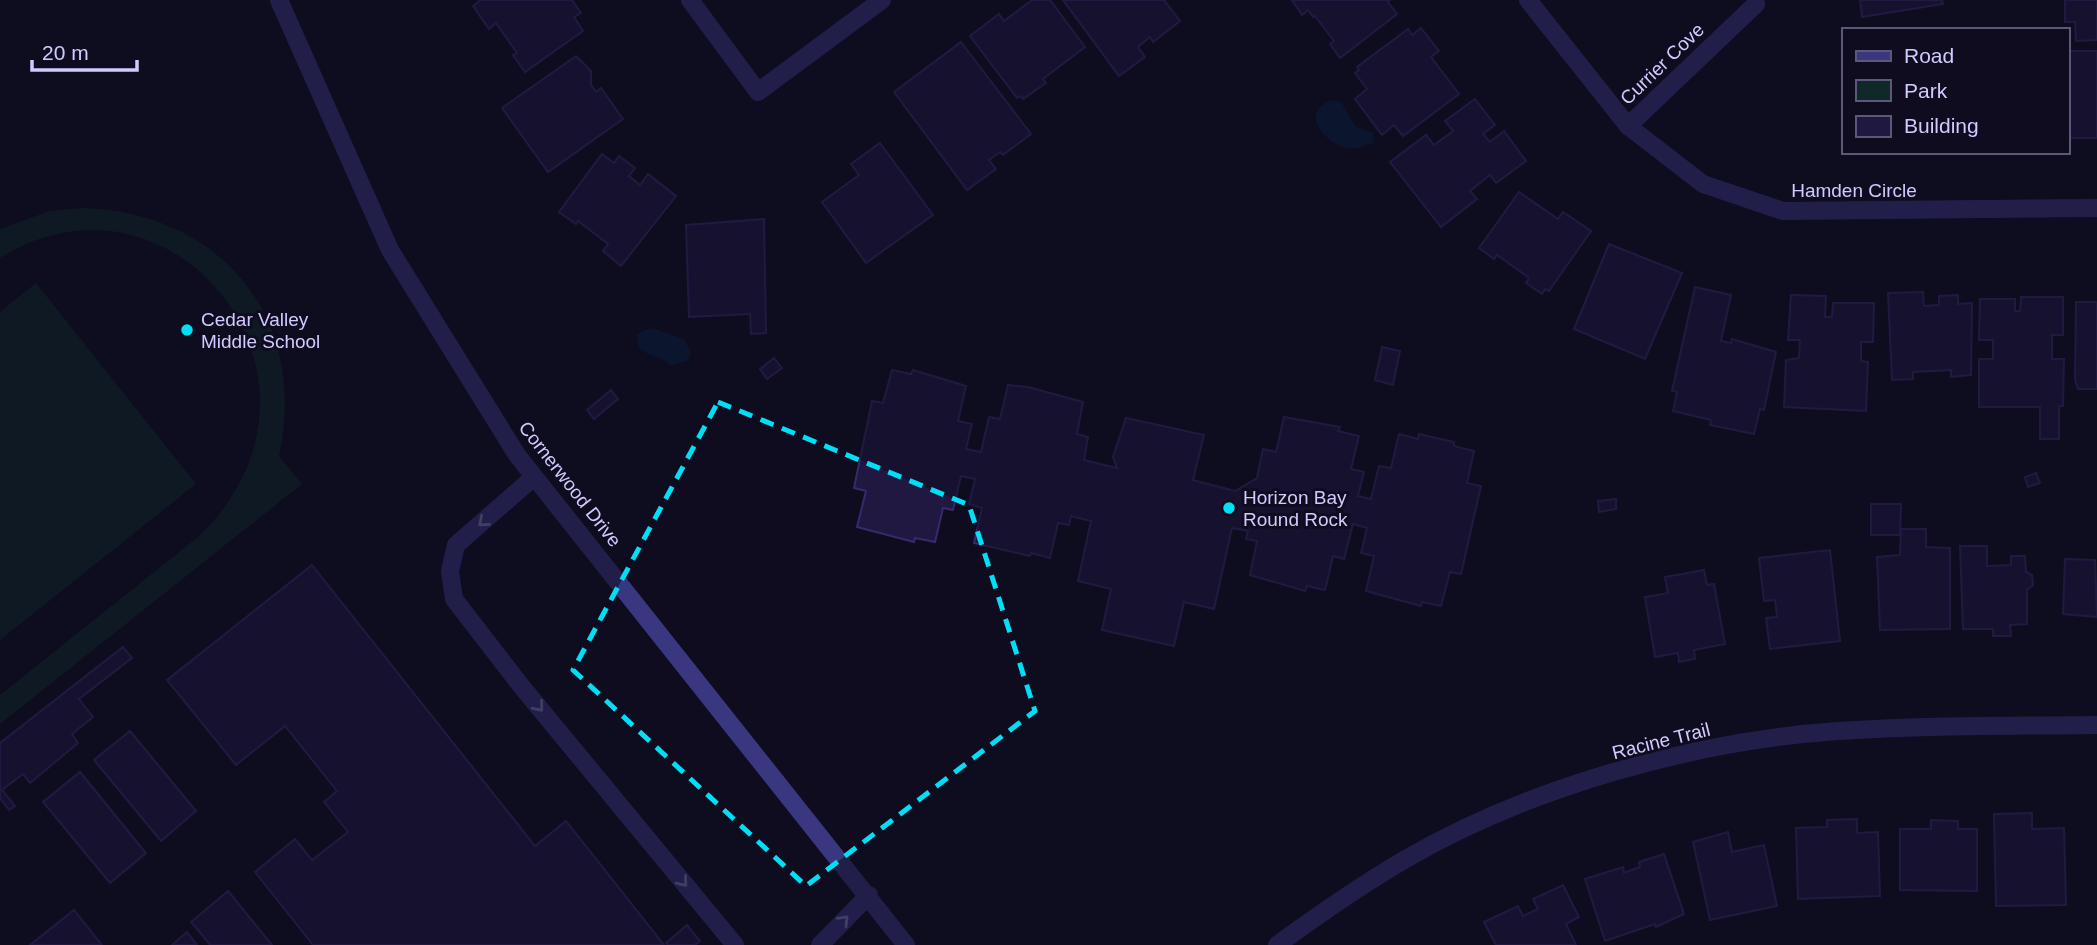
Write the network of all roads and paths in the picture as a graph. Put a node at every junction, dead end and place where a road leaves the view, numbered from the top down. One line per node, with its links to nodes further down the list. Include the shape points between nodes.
1 (279, 0): 8 (street, Cornerwood Drive, via 390,250)
2 (690, 0): 3 (street, via 758,92)
3 (882, 0)
4 (1528, 0): 6 (street, Hamden Circle)
5 (1756, 4): 6 (street, Currier Cove)
6 (1628, 126): 7 (street, Hamden Circle, via 1703,184 1783,211)
7 (2097, 208)
8 (534, 477): 10 (street, Cornerwood Drive); 11 (street, one-way to 11, via 456,545 450,571 454,599)
9 (2097, 725): 14 (street, Racine Trail, via 1837,731 1747,742 1659,761 1572,786 1488,819 1406,859)
10 (869, 895): 12 (street, one-way to 10); 13 (street, Cornerwood Drive)
11 (735, 945)
12 (820, 945)
13 (906, 945)
14 (1276, 945)

